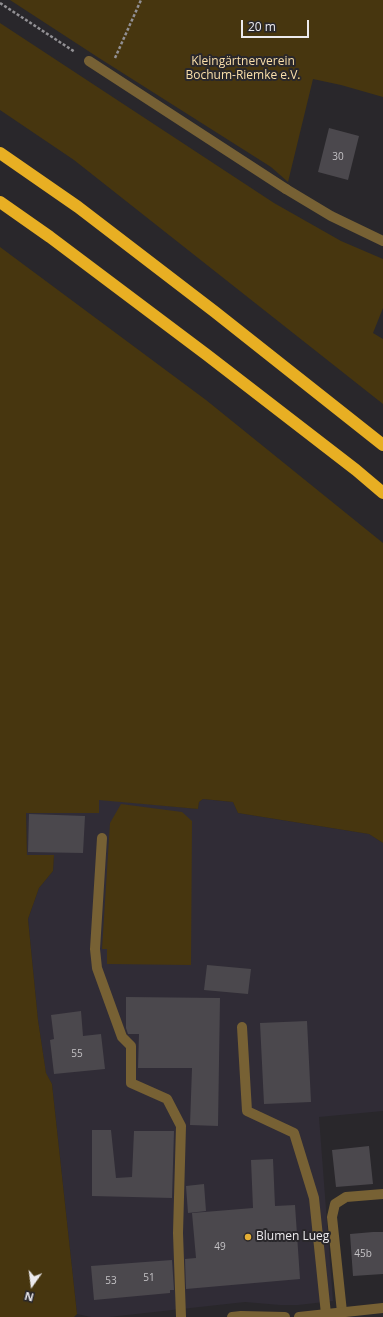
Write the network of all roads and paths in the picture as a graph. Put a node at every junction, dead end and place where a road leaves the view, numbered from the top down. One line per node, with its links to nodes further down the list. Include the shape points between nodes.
1 (141, 0): 4 (path)
2 (0, 3): 3 (path)
3 (89, 61): 4 (street)
4 (107, 72): 7 (street, via 286,189 331,216)
5 (0, 153): 8 (highway, via 78,207)
6 (0, 202): 9 (highway, via 207,355)
7 (383, 241)
8 (383, 445)
9 (383, 493)
10 (102, 838): 16 (street, via 95,949 97,968 122,1036 131,1046 131,1083 167,1099 181,1126 178,1232)
11 (242, 1027): 15 (street, via 247,1111 294,1133 314,1198)
12 (383, 1194): 14 (street, via 346,1197 335,1204 332,1217)
13 (383, 1308): 14 (street)
14 (342, 1312): 15 (street)
15 (326, 1314): 20 (street)
16 (182, 1317)
17 (232, 1317): 18 (street)
18 (262, 1317): 19 (street)
19 (285, 1317)
20 (299, 1317)

